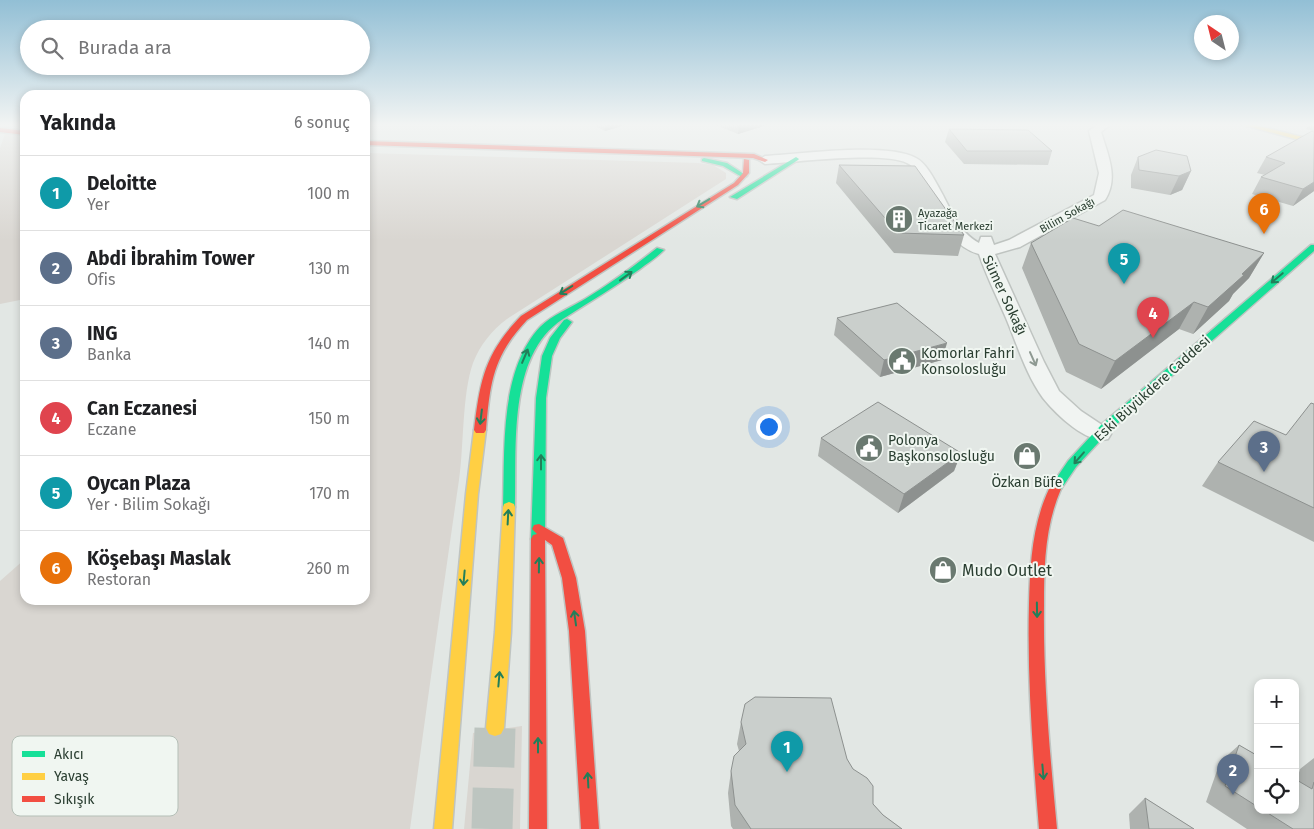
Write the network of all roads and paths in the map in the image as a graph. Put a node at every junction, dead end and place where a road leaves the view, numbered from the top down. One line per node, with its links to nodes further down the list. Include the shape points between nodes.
1 (718, 163): 8 (main road)
2 (752, 163): 8 (main road)
3 (764, 163): 9 (main road, via 768,165)
4 (789, 163): 9 (main road)
5 (916, 163): 12 (street, Sümer Sokağı, via 964,241 974,248)
6 (1095, 163): 12 (street, Bilim Sokağı, via 1096,185 1090,194 1016,234)
7 (1103, 163): 12 (street, Bilim Sokağı, via 1105,188 1100,197 1003,250)
8 (744, 176): 18 (main road, one-way to 18, via 524,318 507,333 490,359 472,494)
9 (760, 179): 10 (main road)
10 (713, 213)
11 (668, 245): 14 (main road, one-way to 11)
12 (986, 245): 15 (street, Sümer Sokağı, one-way to 15, via 1034,362 1051,394 1073,416)
13 (1314, 247): 15 (main road, Eski Büyükdere Caddesi, one-way to 15)
14 (585, 303): 16 (main road, one-way to 14, via 541,398 545,364 555,338); 17 (main road, one-way to 14, via 518,375 528,348 543,329)
15 (1100, 434): 21 (main road, Eski Büyükdere Caddesi, one-way to 21, via 1070,467 1047,503 1040,541 1038,707)
16 (539, 529): 19 (main road, one-way to 16); 20 (main road, one-way to 16, via 577,631 569,578 558,542)
17 (495, 728)
18 (443, 829)
19 (538, 829)
20 (590, 829)
21 (1048, 829)

